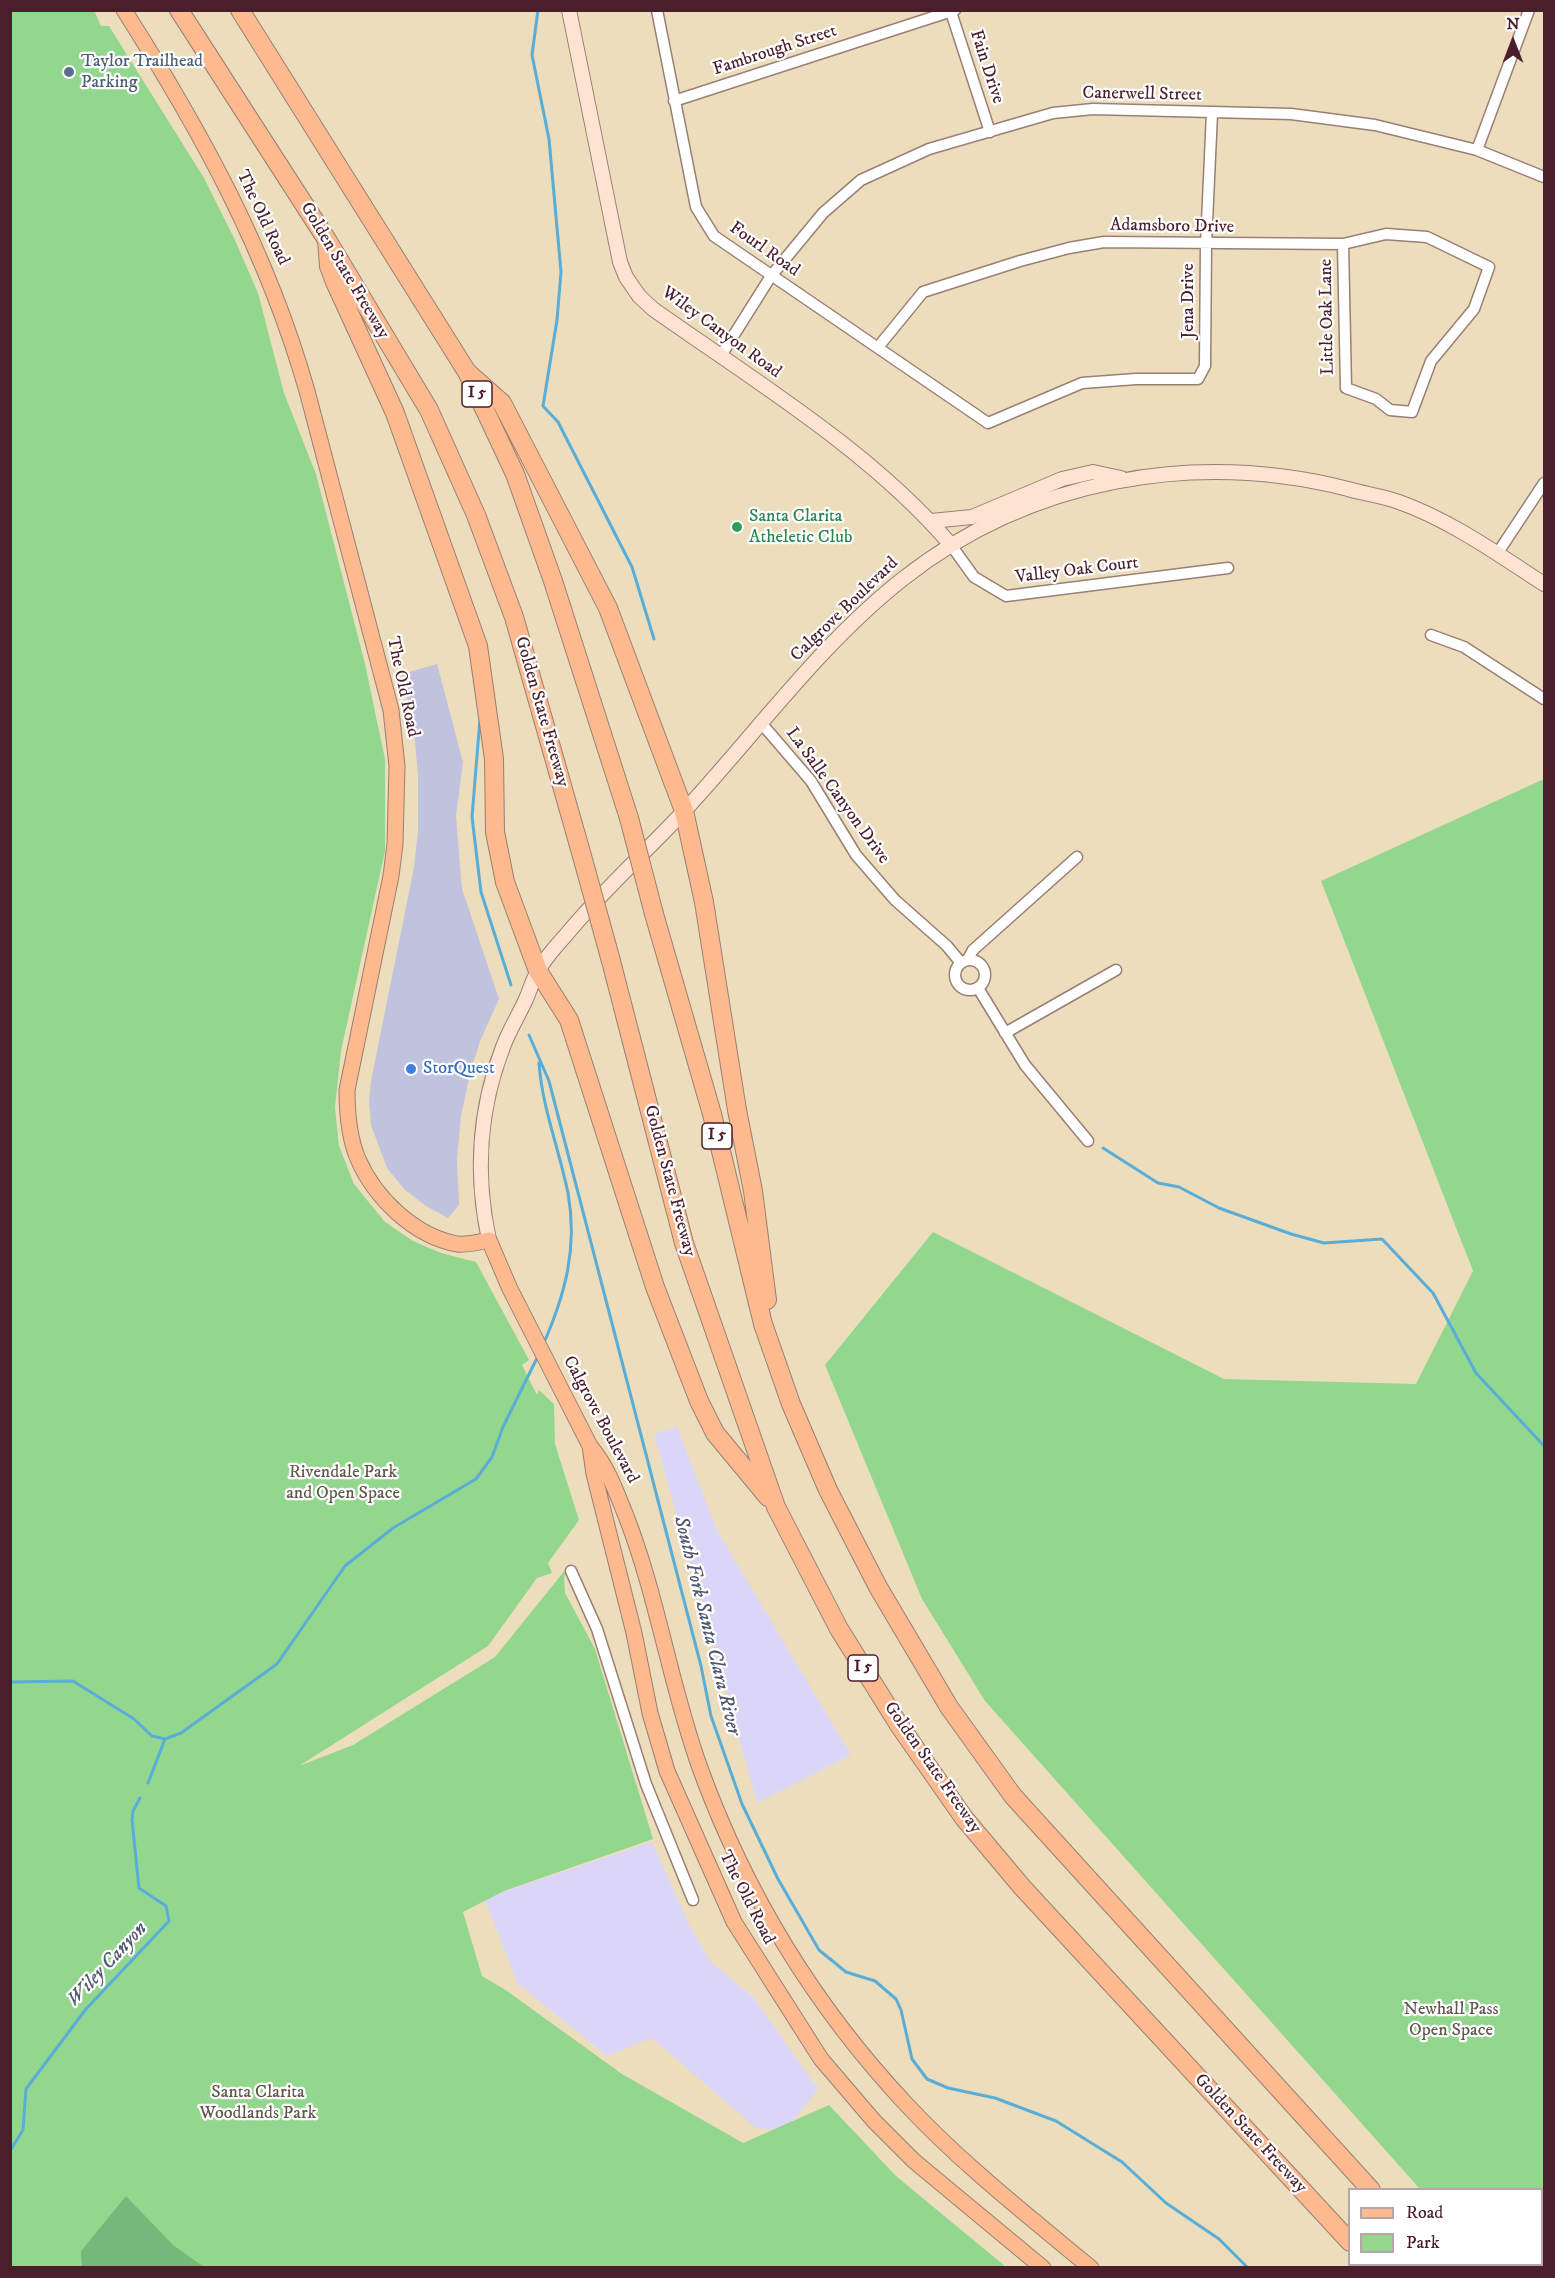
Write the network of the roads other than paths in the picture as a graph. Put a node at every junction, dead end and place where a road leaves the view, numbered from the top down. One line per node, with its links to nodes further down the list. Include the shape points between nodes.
1 (124, 10): 40 (main road, The Old Road, via 230,191 262,260 304,381 391,710 397,766 395,844 348,1090 347,1115 357,1157 380,1196 429,1234 458,1244)
2 (179, 10): 13 (highway, Golden State Freeway / I 5)
3 (240, 10): 19 (highway, I 5)
4 (569, 10): 18 (street, Wiley Canyon Road, via 612,235 626,277 653,309)
5 (657, 10): 8 (street, Fourl Road)
6 (1529, 10): 11 (street)
7 (953, 11): 8 (street, Fambrough Street); 10 (street, Fain Drive)
8 (674, 101): 16 (street, Fourl Road, via 696,207 714,236)
9 (1212, 113): 10 (street, Canerwell Street, via 1093,108 1053,113); 11 (street, Canerwell Street, via 1291,114 1375,125); 14 (street, Jena Drive)
10 (990, 132): 16 (street, Canerwell Street, via 929,149 861,180 823,213)
11 (1477, 150): 12 (street, Canerwell Street)
12 (1545, 177)
13 (327, 240): 36 (highway, via 329,266 395,413 478,646 494,759 498,858); 43 (highway, Golden State Freeway / I 5, bridge, via 429,410 476,514 514,617 611,961 684,1243)
14 (1206, 244): 15 (street, Adamsboro Drive); 17 (street, Adamsboro Drive, via 1104,242 1020,261 923,292); 21 (street, Jena Drive, via 1205,366 1198,379 1082,383)
15 (1342, 244): 20 (street, Little Oak Lane); 20 (street, Adamsboro Drive, via 1386,234 1427,237 1489,267 1474,309 1431,361 1412,412 1390,410 1376,399)
16 (771, 276): 17 (street, Fourl Road); 18 (street, Canerwell Street)
17 (879, 346): 21 (street, Fourl Road)
18 (720, 357): 24 (street, Wiley Canyon Road, via 813,421)
19 (467, 372): 32 (highway, via 502,403 608,608); 41 (highway, I 5, bridge, via 519,485 629,818)
20 (1346, 388)
21 (988, 423)
22 (1126, 479): 24 (street, via 1093,472 1062,479 972,517); 25 (street, Calgrove Boulevard, via 1033,506); 26 (street, Calgrove Boulevard, via 1191,471 1245,471 1302,478 1400,502)
23 (1544, 485): 26 (street)
24 (931, 521): 25 (street, Wiley Canyon Road)
25 (951, 544): 27 (street, Valley Oak Court, via 974,577 1006,596); 31 (street, Calgrove Boulevard, via 901,580 849,629)
26 (1497, 554): 28 (street, Calgrove Boulevard)
27 (1228, 568)
28 (1545, 584)
29 (1431, 635): 30 (street, via 1464,647)
30 (1545, 699)
31 (762, 724): 32 (street, Calgrove Boulevard); 34 (street, La Salle Canyon Drive, via 811,782 856,855 895,900)
32 (684, 811): 36 (street, Calgrove Boulevard, via 581,917); 41 (highway, via 704,902 753,1191)
33 (1077, 857): 34 (street)
34 (964, 961): 37 (street, via 980,963 986,973); 37 (street, via 955,970 957,982 966,989)
35 (1116, 970): 38 (street)
36 (537, 971): 40 (street, Calgrove Boulevard, via 504,1044 486,1106 480,1166); 43 (highway, via 569,1020 655,1287 699,1401 714,1433)
37 (978, 988): 38 (street)
38 (1005, 1033): 39 (street, via 1030,1073)
39 (1088, 1141)
40 (489, 1240): 42 (main road, Calgrove Boulevard)
41 (775, 1358): 47 (highway, I 5, via 828,1490 878,1587 949,1707 1013,1796)
42 (590, 1446): 44 (main road, Calgrove Boulevard, via 606,1465); 49 (main road, The Old Road, via 656,1732 687,1819 734,1922 821,2059 874,2121 914,2162)
43 (776, 1507): 48 (highway, Golden State Freeway / I 5, via 839,1629 964,1818 1022,1887)
44 (635, 1538): 50 (main road, The Old Road, via 699,1765 723,1828 787,1950 849,2037 906,2104 986,2181)
45 (572, 1571): 46 (street, via 597,1629 646,1784)
46 (693, 1900)
47 (1369, 2188)
48 (1348, 2240)
49 (1043, 2268)
50 (1091, 2268)

